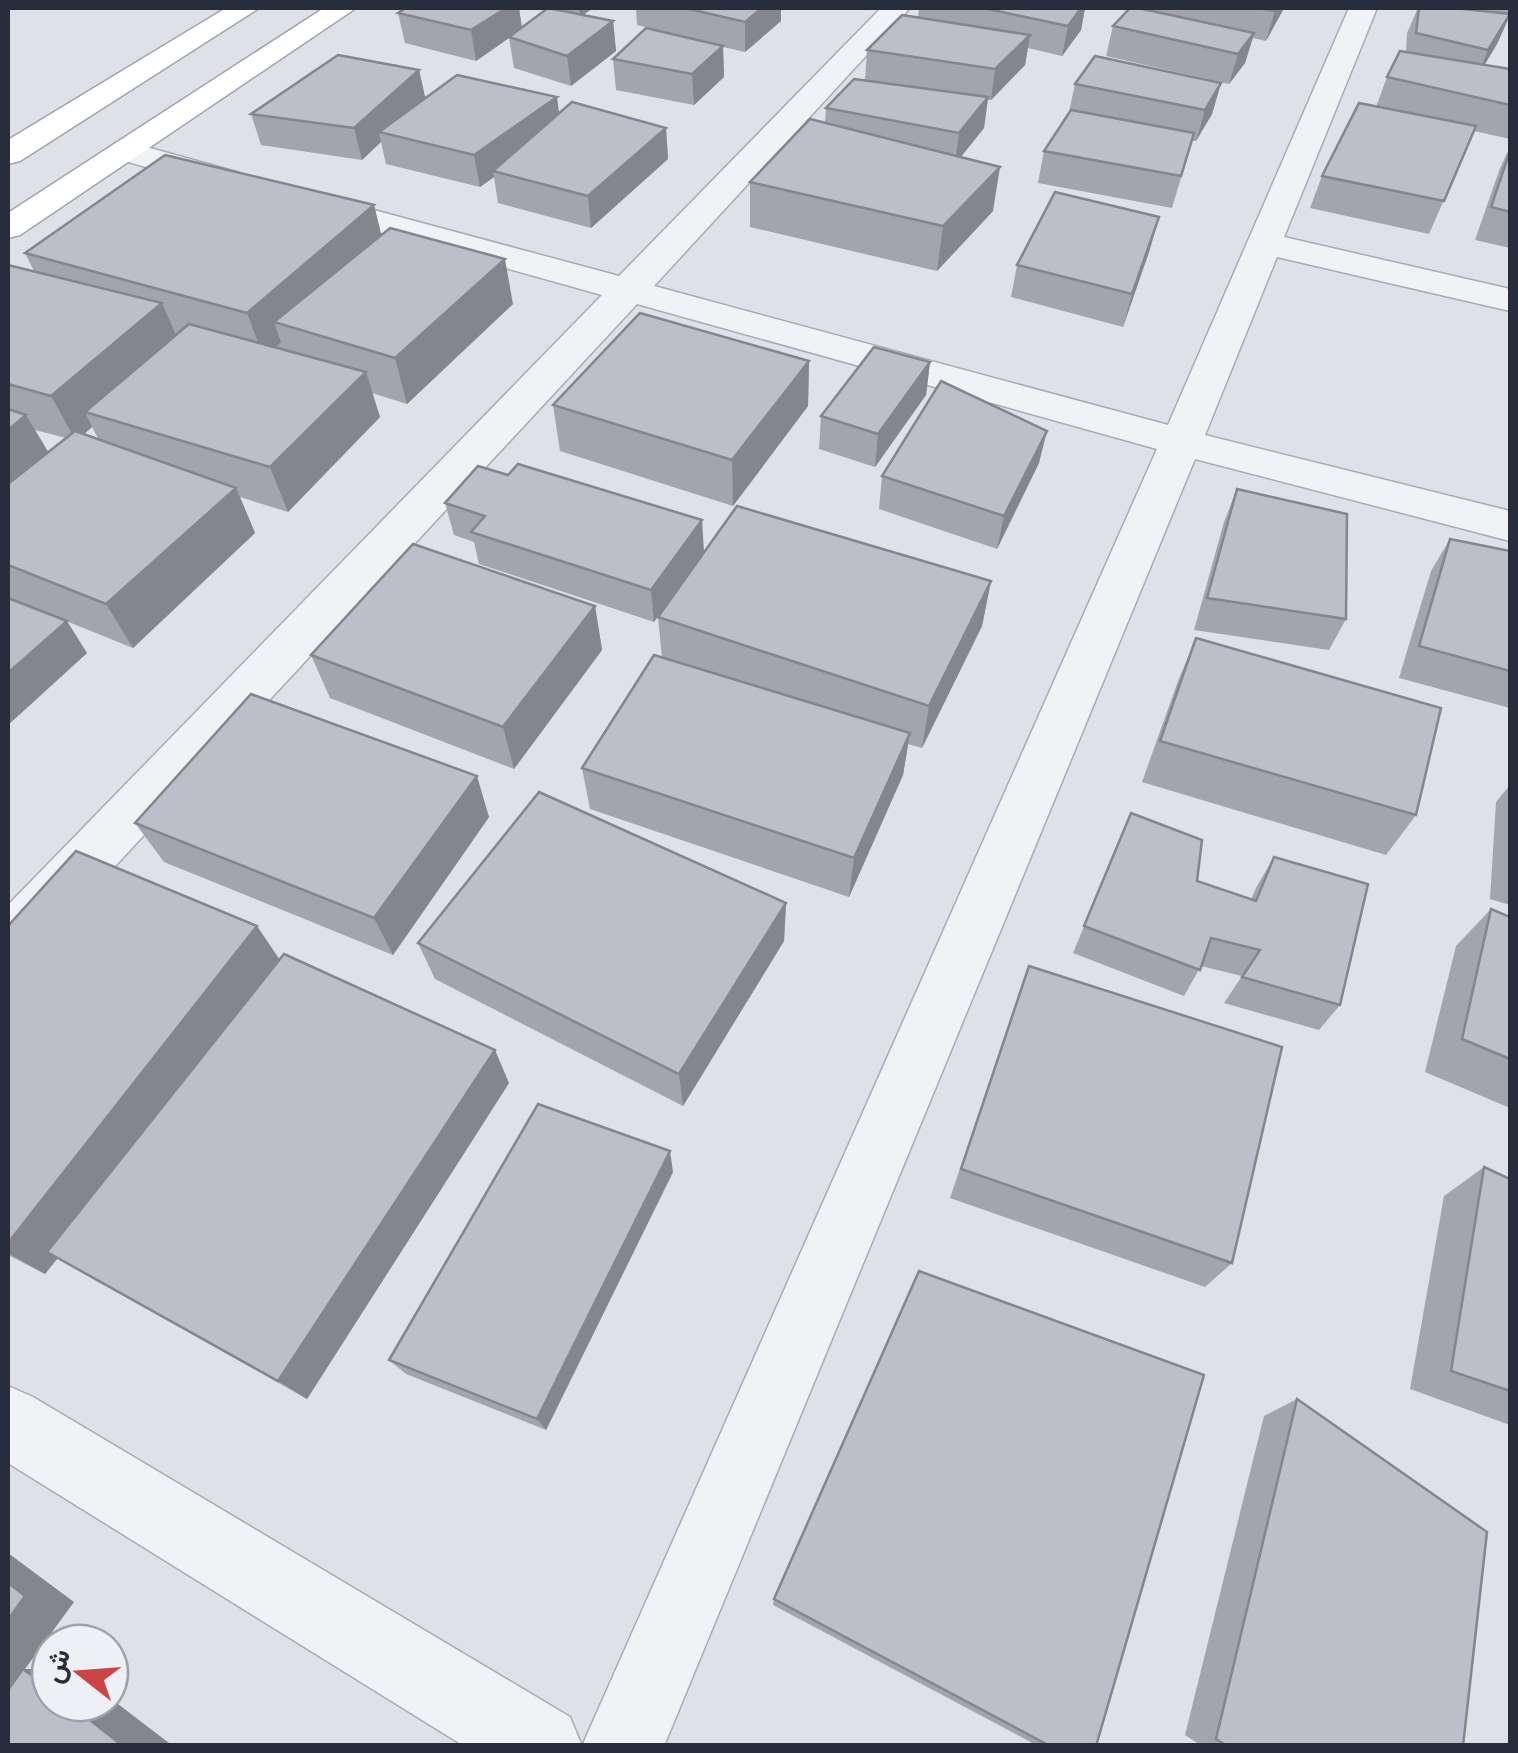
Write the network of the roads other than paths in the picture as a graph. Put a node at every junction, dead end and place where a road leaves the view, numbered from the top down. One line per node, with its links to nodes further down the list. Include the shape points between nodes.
1 (245, 8): 6 (main road)
2 (342, 8): 5 (main road)
3 (896, 8): 9 (street)
4 (1363, 8): 8 (street)
5 (125, 150): 7 (main road); 9 (street)
6 (8, 154)
7 (8, 228)
8 (1264, 242): 10 (street); 11 (street)
9 (629, 292): 11 (street); 13 (street)
10 (1510, 300)
11 (1181, 442): 12 (street); 16 (street)
12 (1510, 526)
13 (8, 943)
14 (8, 1422): 15 (street)
15 (541, 1746)
16 (623, 1746)

